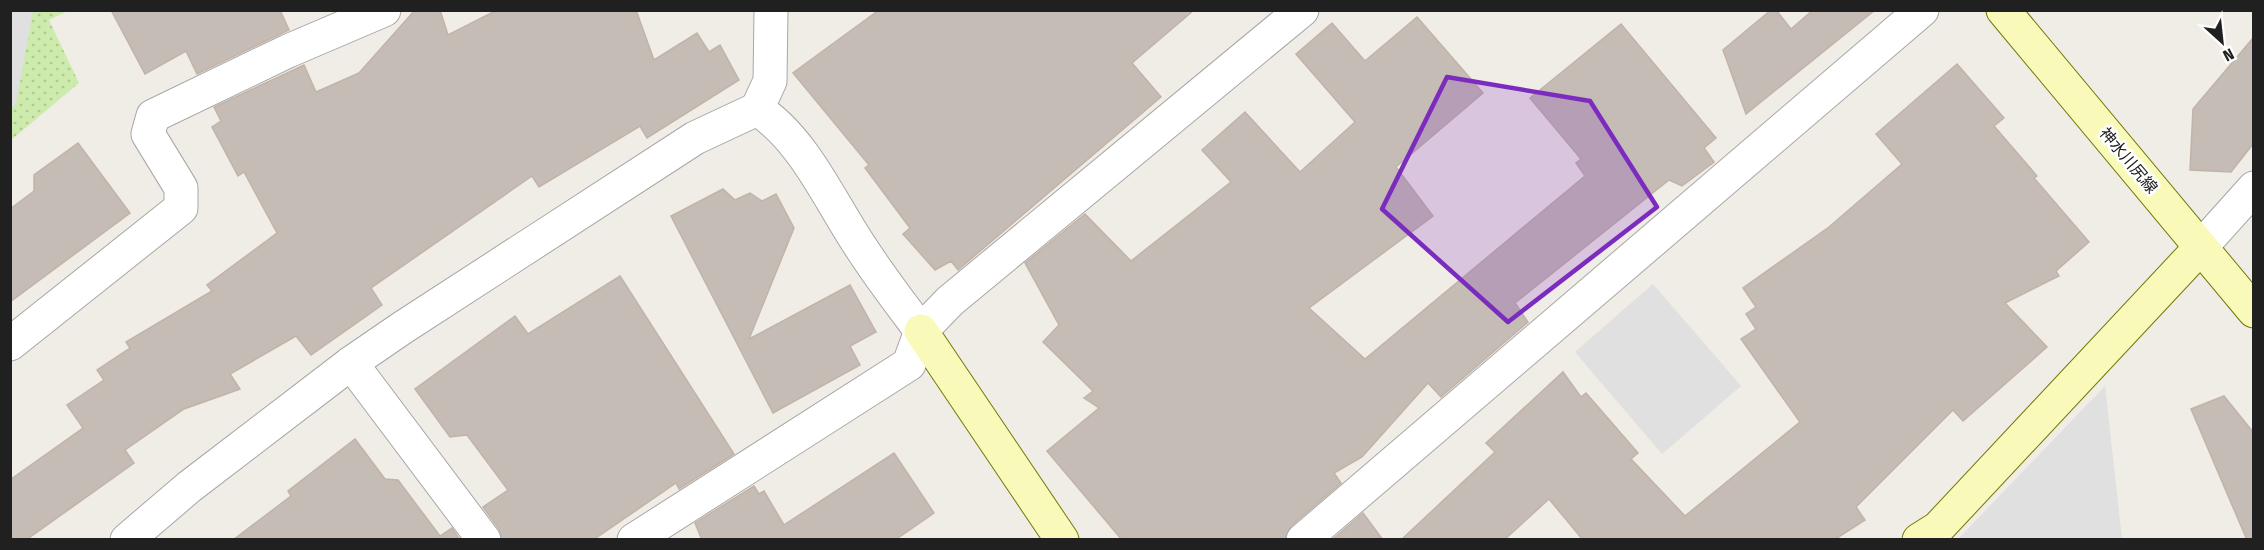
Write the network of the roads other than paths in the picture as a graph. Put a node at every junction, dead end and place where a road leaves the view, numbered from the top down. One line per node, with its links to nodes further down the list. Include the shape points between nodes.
1 (384, 10): 11 (street, via 153,116 148,134 181,188 181,208)
2 (771, 10): 6 (street, via 770,81)
3 (1302, 10): 10 (street, via 950,301)
4 (1922, 10): 17 (street)
5 (2004, 10): 8 (street, 神水川尻線)
6 (757, 109): 10 (street, via 777,122); 12 (street, via 695,138)
7 (2253, 188): 8 (street)
8 (2201, 247): 9 (street, 神水川尻線); 18 (street, via 1938,528)
9 (2253, 311)
10 (921, 332): 15 (street, via 909,364); 16 (street)
11 (10, 344)
12 (351, 363): 13 (street, via 189,487); 14 (street)
13 (127, 540)
14 (484, 540)
15 (634, 540)
16 (1062, 540)
17 (1302, 540)
18 (1919, 540)

